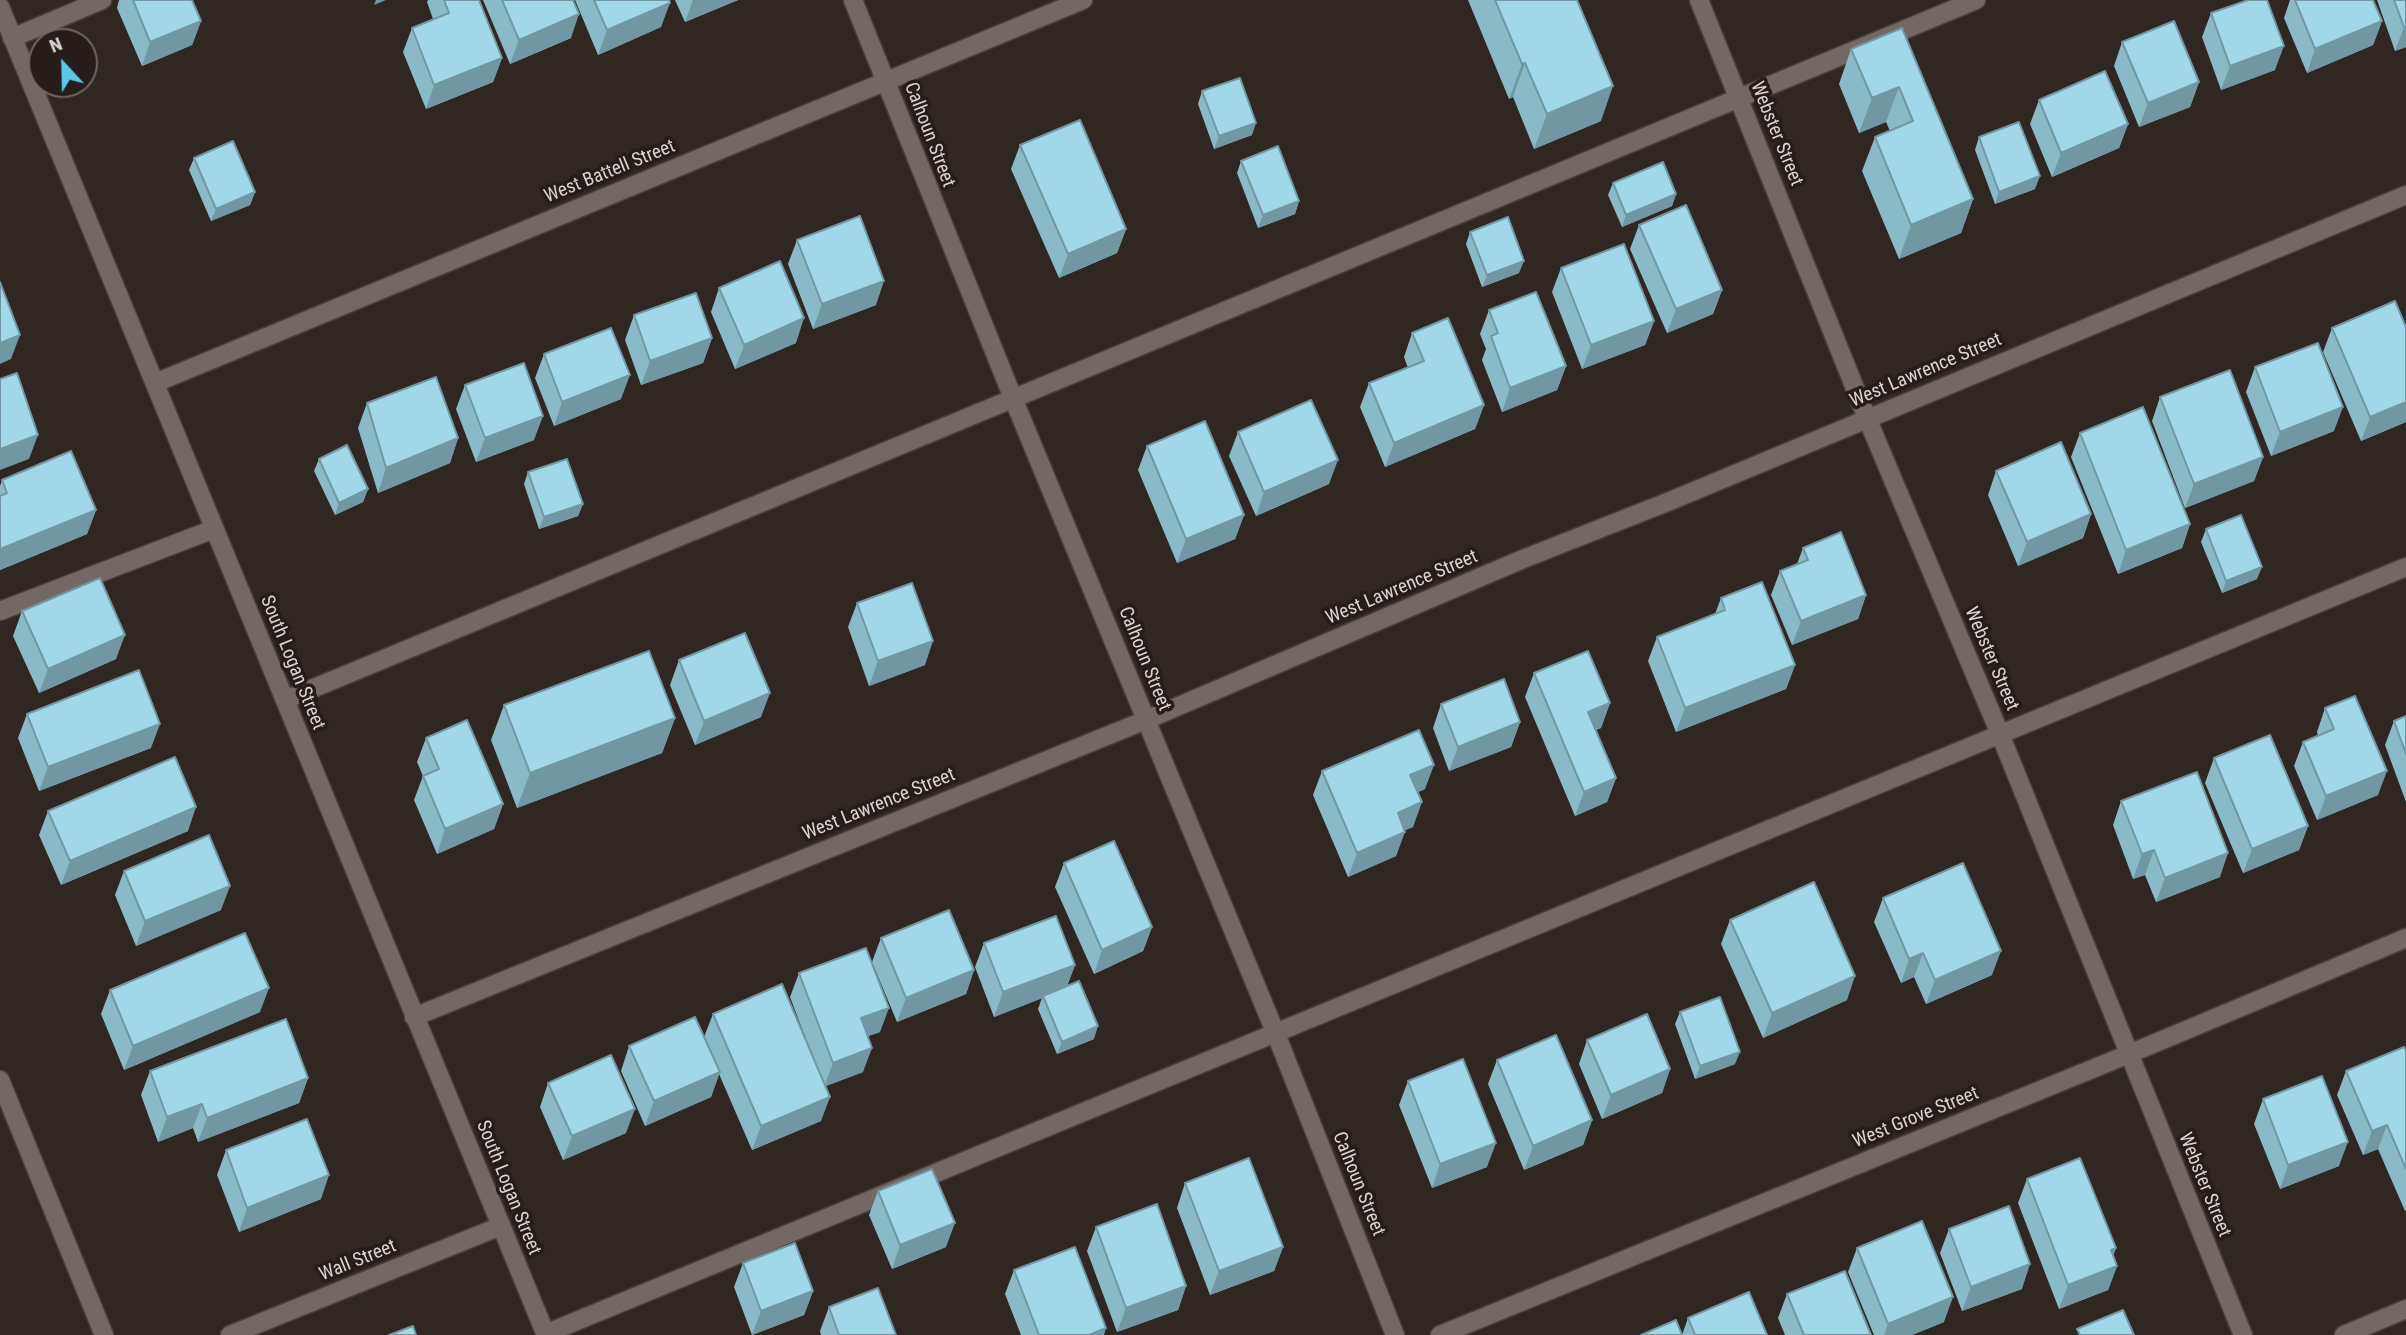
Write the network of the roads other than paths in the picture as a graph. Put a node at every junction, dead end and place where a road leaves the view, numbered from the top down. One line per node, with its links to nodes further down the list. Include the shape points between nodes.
1 (102, 0): 7 (street)
2 (853, 0): 8 (street, Calhoun Street)
3 (1083, 0): 8 (street, West Battell Street)
4 (1699, 0): 9 (street, Webster Street)
5 (1976, 0): 9 (street)
6 (0, 7): 7 (street, South Logan Street)
7 (12, 38): 11 (street, South Logan Street)
8 (886, 81): 11 (street, West Battell Street); 12 (street, Calhoun Street)
9 (1740, 99): 12 (street); 13 (street, Webster Street)
10 (2406, 195): 13 (street, West Lawrence Street)
11 (155, 383): 14 (street, South Logan Street)
12 (1013, 398): 17 (street); 18 (street, Calhoun Street)
13 (1867, 418): 18 (street, West Lawrence Street); 19 (street, Webster Street)
14 (214, 529): 16 (street); 17 (street, South Logan Street)
15 (2406, 567): 19 (street)
16 (0, 611)
17 (285, 700): 21 (street, South Logan Street)
18 (1146, 719): 21 (street, West Lawrence Street); 22 (street, Calhoun Street)
19 (2000, 734): 22 (street); 23 (street, Webster Street)
20 (2406, 938): 23 (street, West Grove Street)
21 (415, 1017): 25 (street, South Logan Street)
22 (1276, 1034): 29 (street); 30 (street, Calhoun Street)
23 (2129, 1054): 31 (street, West Grove Street); 32 (street, Webster Street)
24 (0, 1080): 27 (street)
25 (501, 1226): 28 (street, Wall Street); 29 (street, South Logan Street)
26 (2406, 1309): 33 (street)
27 (104, 1335)
28 (230, 1335)
29 (545, 1335)
30 (1395, 1335)
31 (1440, 1335)
32 (2243, 1335)
33 (2344, 1335)

